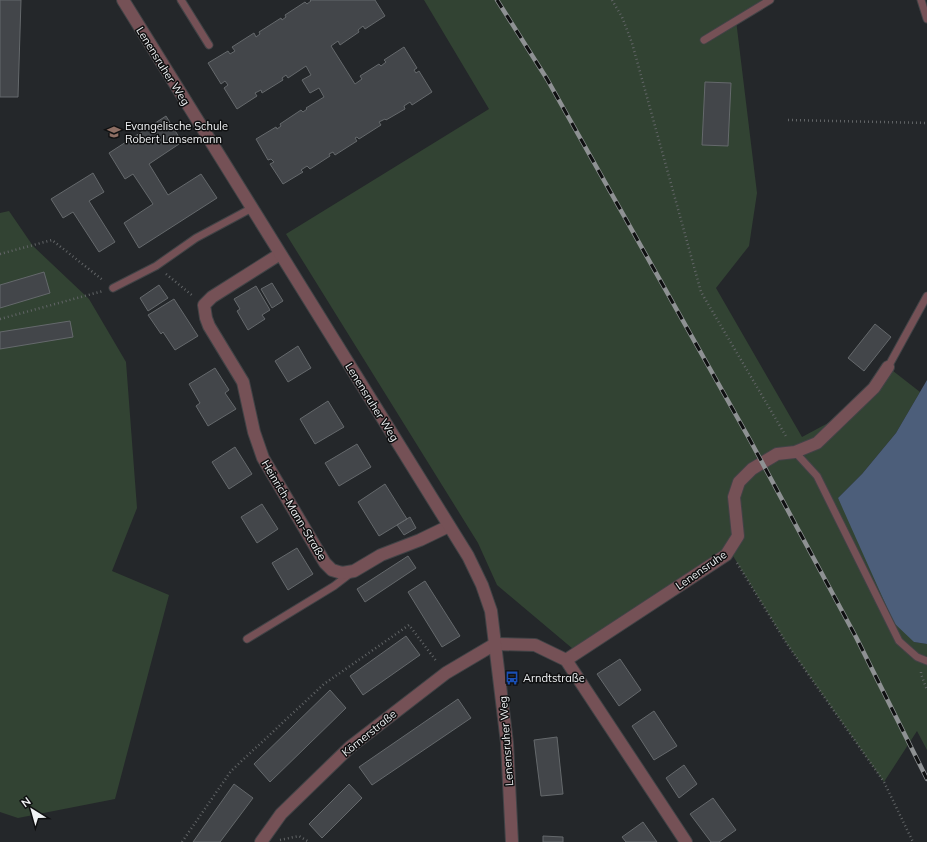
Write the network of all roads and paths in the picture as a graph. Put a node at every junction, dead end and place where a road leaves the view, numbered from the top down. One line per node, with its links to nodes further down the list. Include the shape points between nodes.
1 (122, 0): 11 (street, Lenensruher Weg)
2 (181, 0): 8 (lane)
3 (612, 0): 20 (path, via 632,43 701,292)
4 (770, 0): 7 (lane)
5 (921, 0): 6 (lane)
6 (927, 19)
7 (704, 40)
8 (209, 45)
9 (788, 120): 10 (path)
10 (927, 123)
11 (252, 208): 13 (street, Lenensruher Weg); 14 (lane, via 196,238)
12 (0, 254): 15 (path, via 52,240)
13 (280, 254): 17 (street, via 212,297); 21 (street, Lenensruher Weg)
14 (156, 266): 15 (lane); 17 (path)
15 (114, 288): 18 (path)
16 (927, 296): 19 (lane, Lenensruhe)
17 (204, 305): 23 (street, Heinrich-Mann-Straße, via 209,326 243,382 254,432 263,458 278,486 325,563 332,570 342,573)
18 (0, 319)
19 (888, 367): 20 (street, Lenensruhe, via 874,388 817,443)
20 (795, 452): 22 (street, Lenensruhe, via 777,454 752,469 739,482 734,497 738,536); 27 (lane, via 817,476 899,641 917,657)
21 (449, 526): 23 (street, via 381,555); 25 (street, Lenensruher Weg, via 482,585 491,612)
22 (730, 550): 26 (street, Lenensruhe); 36 (path, via 787,644 884,782)
23 (354, 571): 24 (lane)
24 (247, 639)
25 (495, 644): 26 (street, via 535,645); 28 (street, Körnerstraße); 34 (street, Lenensruher Weg, via 507,743)
26 (566, 660): 35 (street)
27 (926, 661): 29 (path, via 921,674)
28 (446, 673): 31 (path, via 409,625 324,684 231,771); 32 (street, Körnerstraße, via 350,748 280,814)
29 (927, 690)
30 (277, 840): 33 (path, via 300,836)
31 (182, 842)
32 (261, 842)
33 (309, 842)
34 (512, 842)
35 (686, 842)
36 (913, 842)

